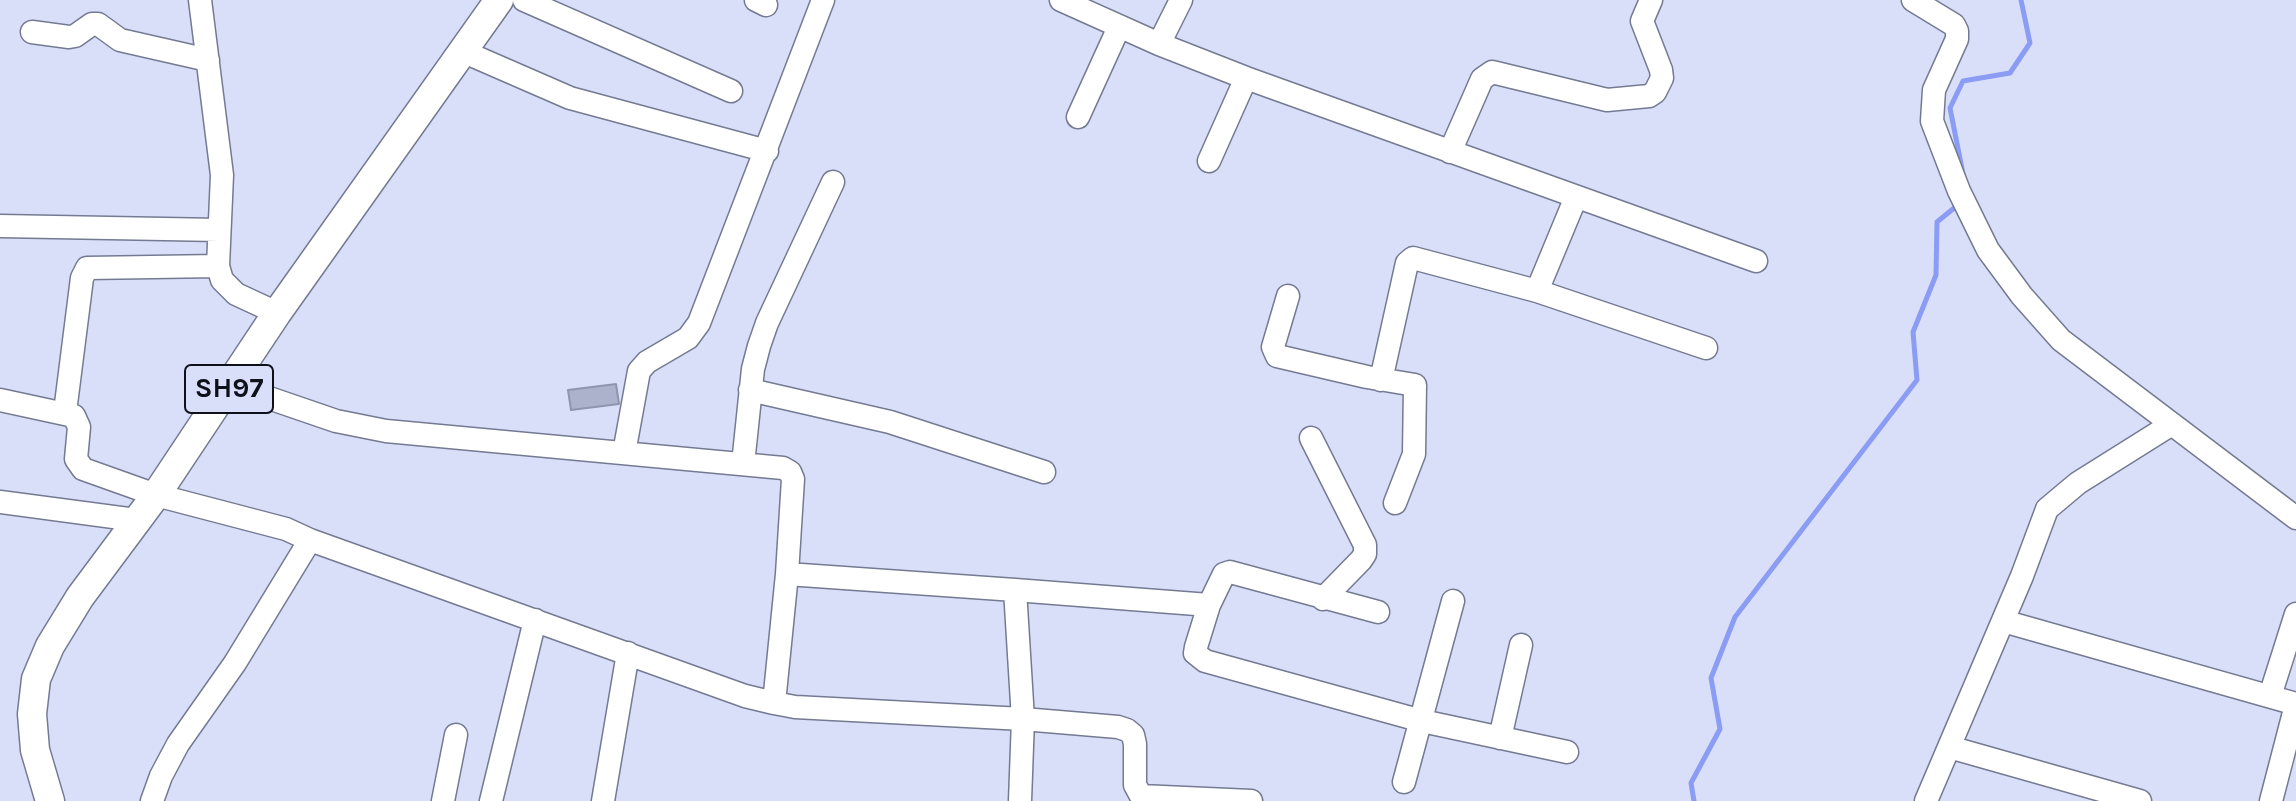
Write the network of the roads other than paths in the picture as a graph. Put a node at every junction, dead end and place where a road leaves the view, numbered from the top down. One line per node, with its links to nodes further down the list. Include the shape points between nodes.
1 (200, 0): 13 (street)
2 (499, 0): 12 (main road, SH97)
3 (524, 0): 15 (street)
4 (823, 0): 17 (street)
5 (1061, 0): 9 (street)
6 (1181, 0): 11 (street)
7 (1651, 0): 18 (street, via 1642,21 1661,70 1655,92 1607,100 1492,72 1482,79)
8 (1913, 0): 35 (street, via 1957,31 1934,90 1932,121 1988,250 2061,340)
9 (1119, 27): 11 (street); 16 (street)
10 (32, 32): 13 (street, via 69,37 98,24 120,40)
11 (1159, 44): 14 (street)
12 (462, 51): 17 (street, via 570,98); 28 (main road, SH97)
13 (208, 60): 23 (street, via 222,175)
14 (1246, 78): 18 (street); 19 (street)
15 (731, 91)
16 (1078, 117)
17 (767, 151): 37 (street, via 699,323 688,338 639,371)
18 (1450, 152): 21 (street)
19 (1209, 161)
20 (833, 182): 32 (street, via 767,323)
21 (1576, 197): 24 (street); 26 (street)
22 (0, 226): 23 (street)
23 (219, 230): 25 (street)
24 (1756, 261)
25 (218, 266): 28 (street, via 222,280 236,294); 34 (street, via 87,268)
26 (1537, 291): 29 (street); 30 (street, via 1409,260)
27 (1288, 296): 30 (street, via 1274,353)
28 (277, 313): 31 (main road, SH97)
29 (1706, 348)
30 (1381, 380): 42 (street, via 1410,383 1417,391 1414,454)
31 (231, 385): 37 (street, via 336,421 386,431); 40 (main road, SH97)
32 (750, 390): 38 (street); 39 (street, via 890,422)
33 (0, 400): 34 (street)
34 (65, 412): 40 (street, via 78,421 78,465)
35 (2172, 424): 43 (street); 54 (street, via 2078,483 2047,509)
36 (1311, 438): 48 (street, via 1365,545 1361,560)
37 (624, 453): 38 (street)
38 (743, 464): 46 (street, via 783,468 793,479)
39 (1044, 472)
40 (156, 495): 44 (main road, SH97); 45 (street, via 261,521)
41 (0, 502): 44 (street)
42 (1395, 503)
43 (2296, 518)
44 (136, 520): 67 (main road, SH97, via 80,597 36,679 35,750)
45 (310, 540): 53 (street); 68 (street, via 178,744)
46 (787, 574): 47 (street); 58 (street)
47 (1015, 590): 50 (street); 60 (street)
48 (1323, 599): 50 (street, via 1230,572); 51 (street)
49 (1453, 601): 61 (street)
50 (1209, 605): 61 (street, via 1195,653 1205,661)
51 (1378, 612)
52 (2296, 614): 57 (street)
53 (535, 620): 56 (street); 70 (street)
54 (2003, 621): 57 (street); 64 (street)
55 (1521, 645): 63 (street)
56 (628, 653): 58 (street); 71 (street)
57 (2270, 696): 59 (street)
58 (774, 703): 60 (street)
59 (2296, 704): 76 (street)
60 (1023, 719): 72 (street); 73 (street, via 1127,730 1135,744 1135,785 1141,796)
61 (1422, 721): 63 (street); 66 (street)
62 (456, 735): 69 (street)
63 (1500, 738): 65 (street)
64 (1949, 747): 74 (street); 75 (street)
65 (1567, 752)
66 (1404, 782)
67 (50, 801)
68 (152, 801)
69 (443, 801)
70 (491, 801)
71 (603, 801)
72 (1020, 801)
73 (1251, 801)
74 (1926, 801)
75 (2140, 801)
76 (2271, 801)

